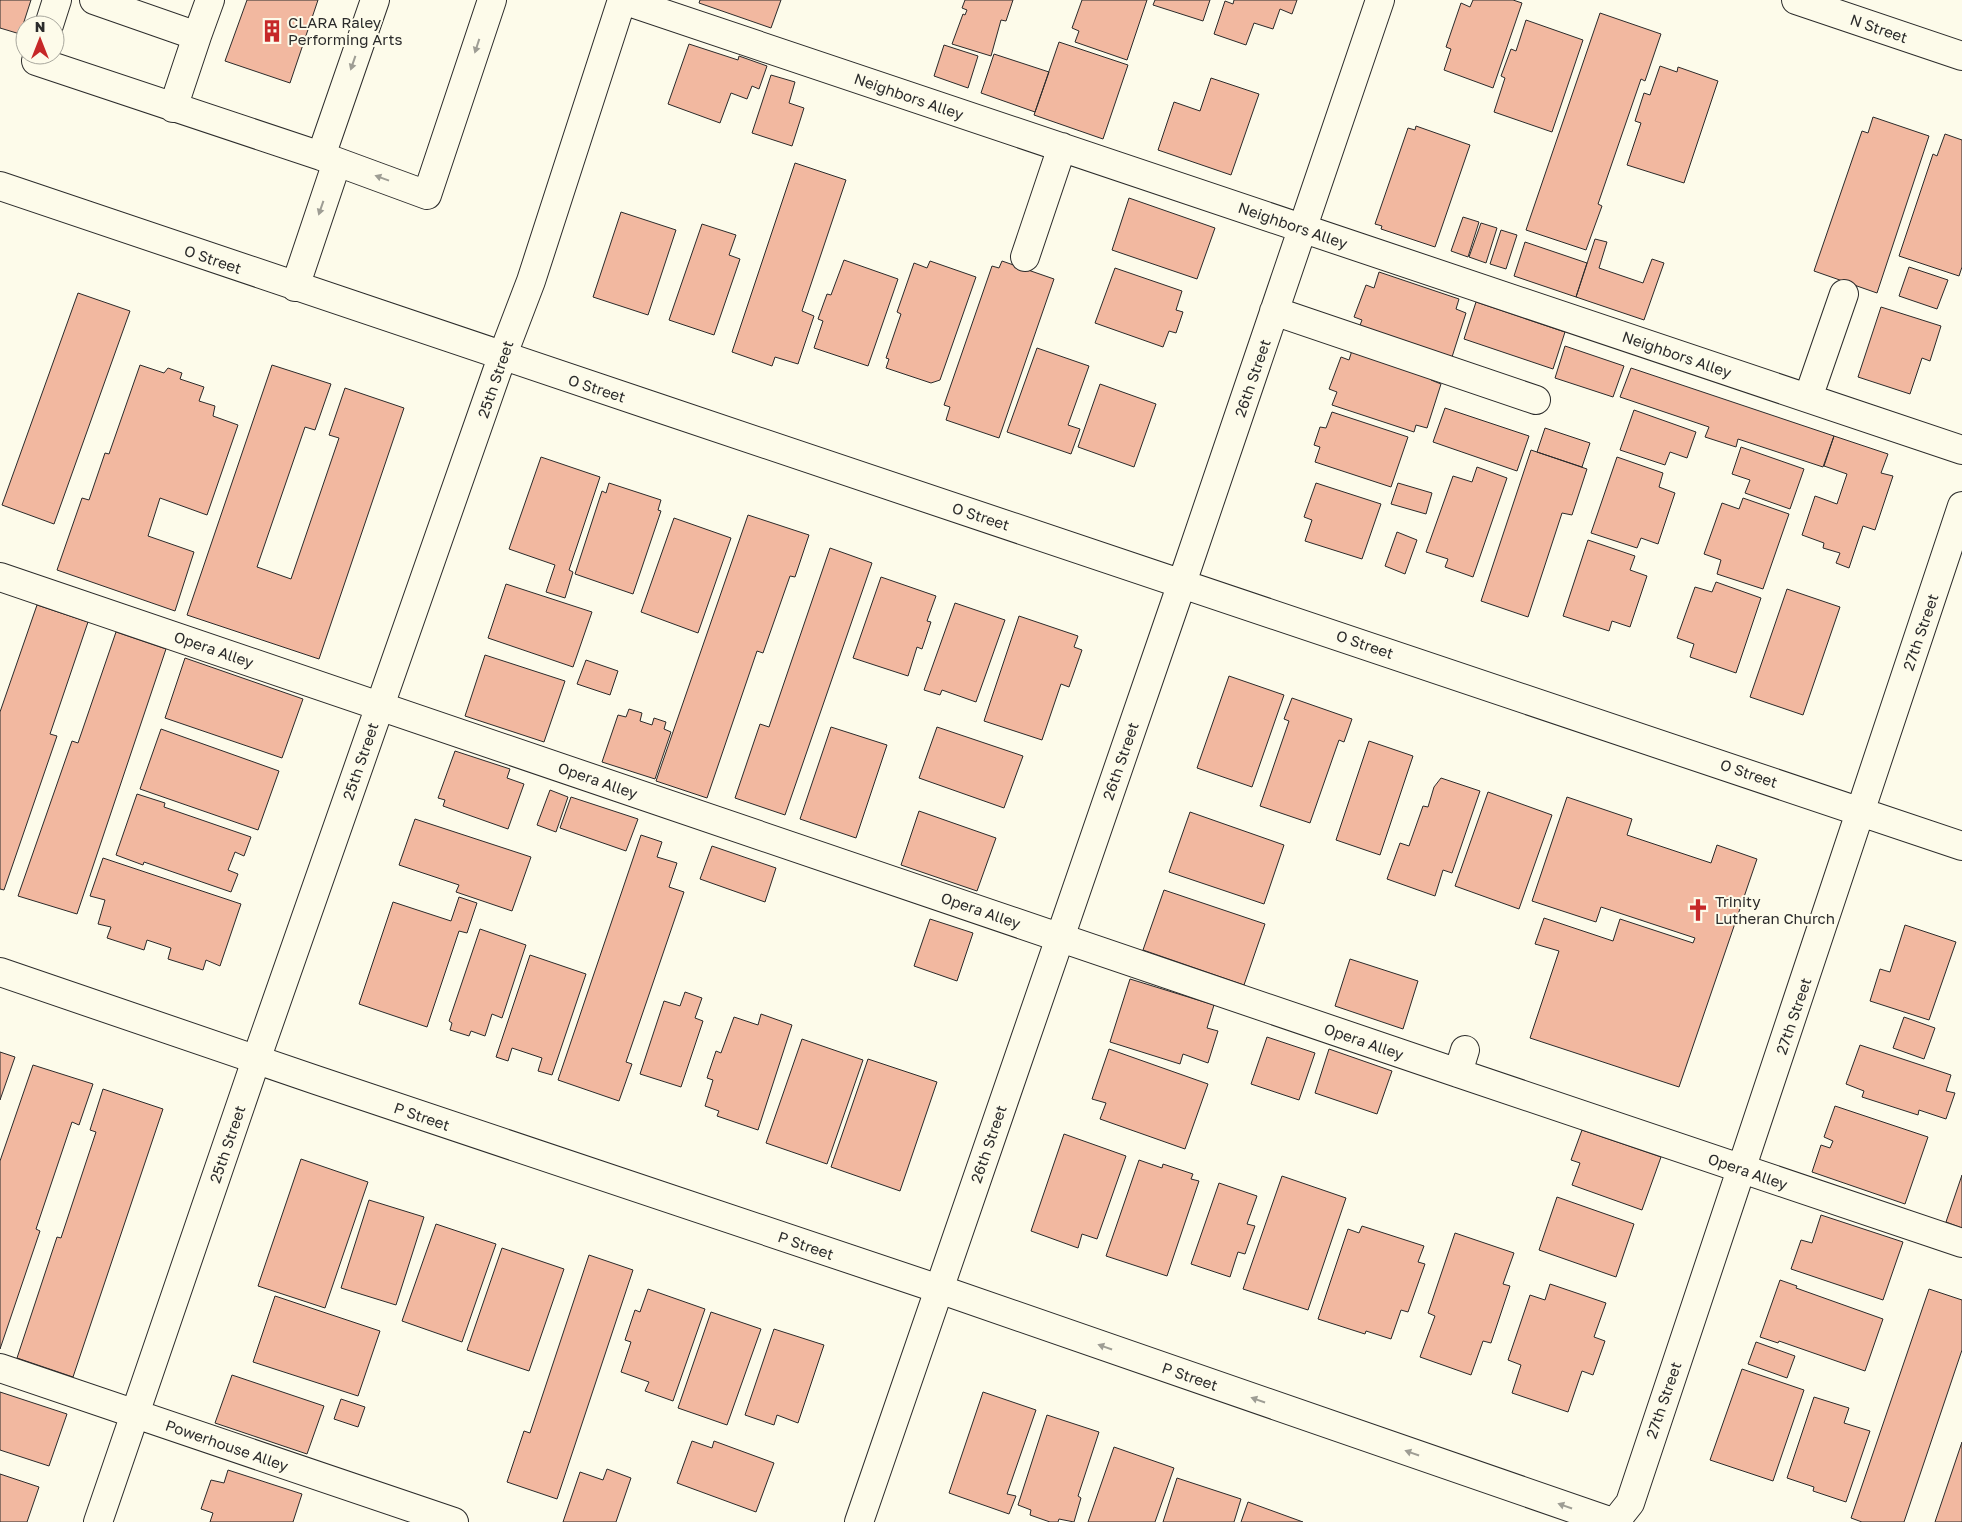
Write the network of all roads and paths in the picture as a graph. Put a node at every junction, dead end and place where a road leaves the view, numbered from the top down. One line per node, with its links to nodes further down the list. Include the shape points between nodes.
1 (57, 0): 9 (street)
2 (94, 0): 10 (street)
3 (210, 0): 10 (street)
4 (375, 0): 15 (street, one-way to 15)
5 (492, 0): 15 (street, one-way to 15, via 427,194)
6 (622, 0): 14 (street, Neighbors Alley); 22 (street, 25th Street, via 531,281)
7 (1380, 0): 17 (street, 26th Street)
8 (1796, 0): 11 (street, N Street)
9 (52, 15)
10 (197, 36): 13 (street)
11 (1962, 56)
12 (48, 65): 13 (street)
13 (172, 108): 15 (street)
14 (1062, 147): 17 (street, Neighbors Alley); 18 (street)
15 (329, 159): 19 (street, one-way to 19)
16 (0, 186): 19 (street, O Street)
17 (1303, 228): 21 (street, 26th Street); 23 (street, Neighbors Alley)
18 (1025, 257)
19 (295, 286): 22 (street, O Street)
20 (1844, 294): 23 (street)
21 (1274, 311): 24 (street); 28 (street, 26th Street)
22 (502, 356): 28 (street, O Street); 29 (street, 25th Street)
23 (1808, 398): 25 (street, Neighbors Alley)
24 (1536, 400)
25 (1962, 450)
26 (1962, 506): 30 (street, 27th Street)
27 (0, 576): 29 (street, Opera Alley)
28 (1182, 583): 30 (street, O Street); 32 (street, 26th Street)
29 (380, 705): 32 (street, Opera Alley); 34 (street, 25th Street)
30 (1860, 811): 31 (street, O Street); 35 (street, 27th Street)
31 (1962, 846)
32 (1060, 936): 35 (street, Opera Alley, via 1461,1062); 37 (street, 26th Street)
33 (0, 972): 34 (street, P Street)
34 (256, 1060): 37 (street, P Street); 39 (street, 25th Street)
35 (1742, 1168): 36 (street, Opera Alley); 43 (street, 27th Street, via 1630,1503)
36 (1962, 1243)
37 (939, 1289): 42 (street, 26th Street); 43 (street, P Street, one-way to 37)
38 (0, 1368): 39 (street, Powerhouse Alley)
39 (135, 1414): 40 (street, 25th Street); 41 (street, Powerhouse Alley)
40 (98, 1522)
41 (454, 1522)
42 (859, 1522)
43 (1613, 1522)

